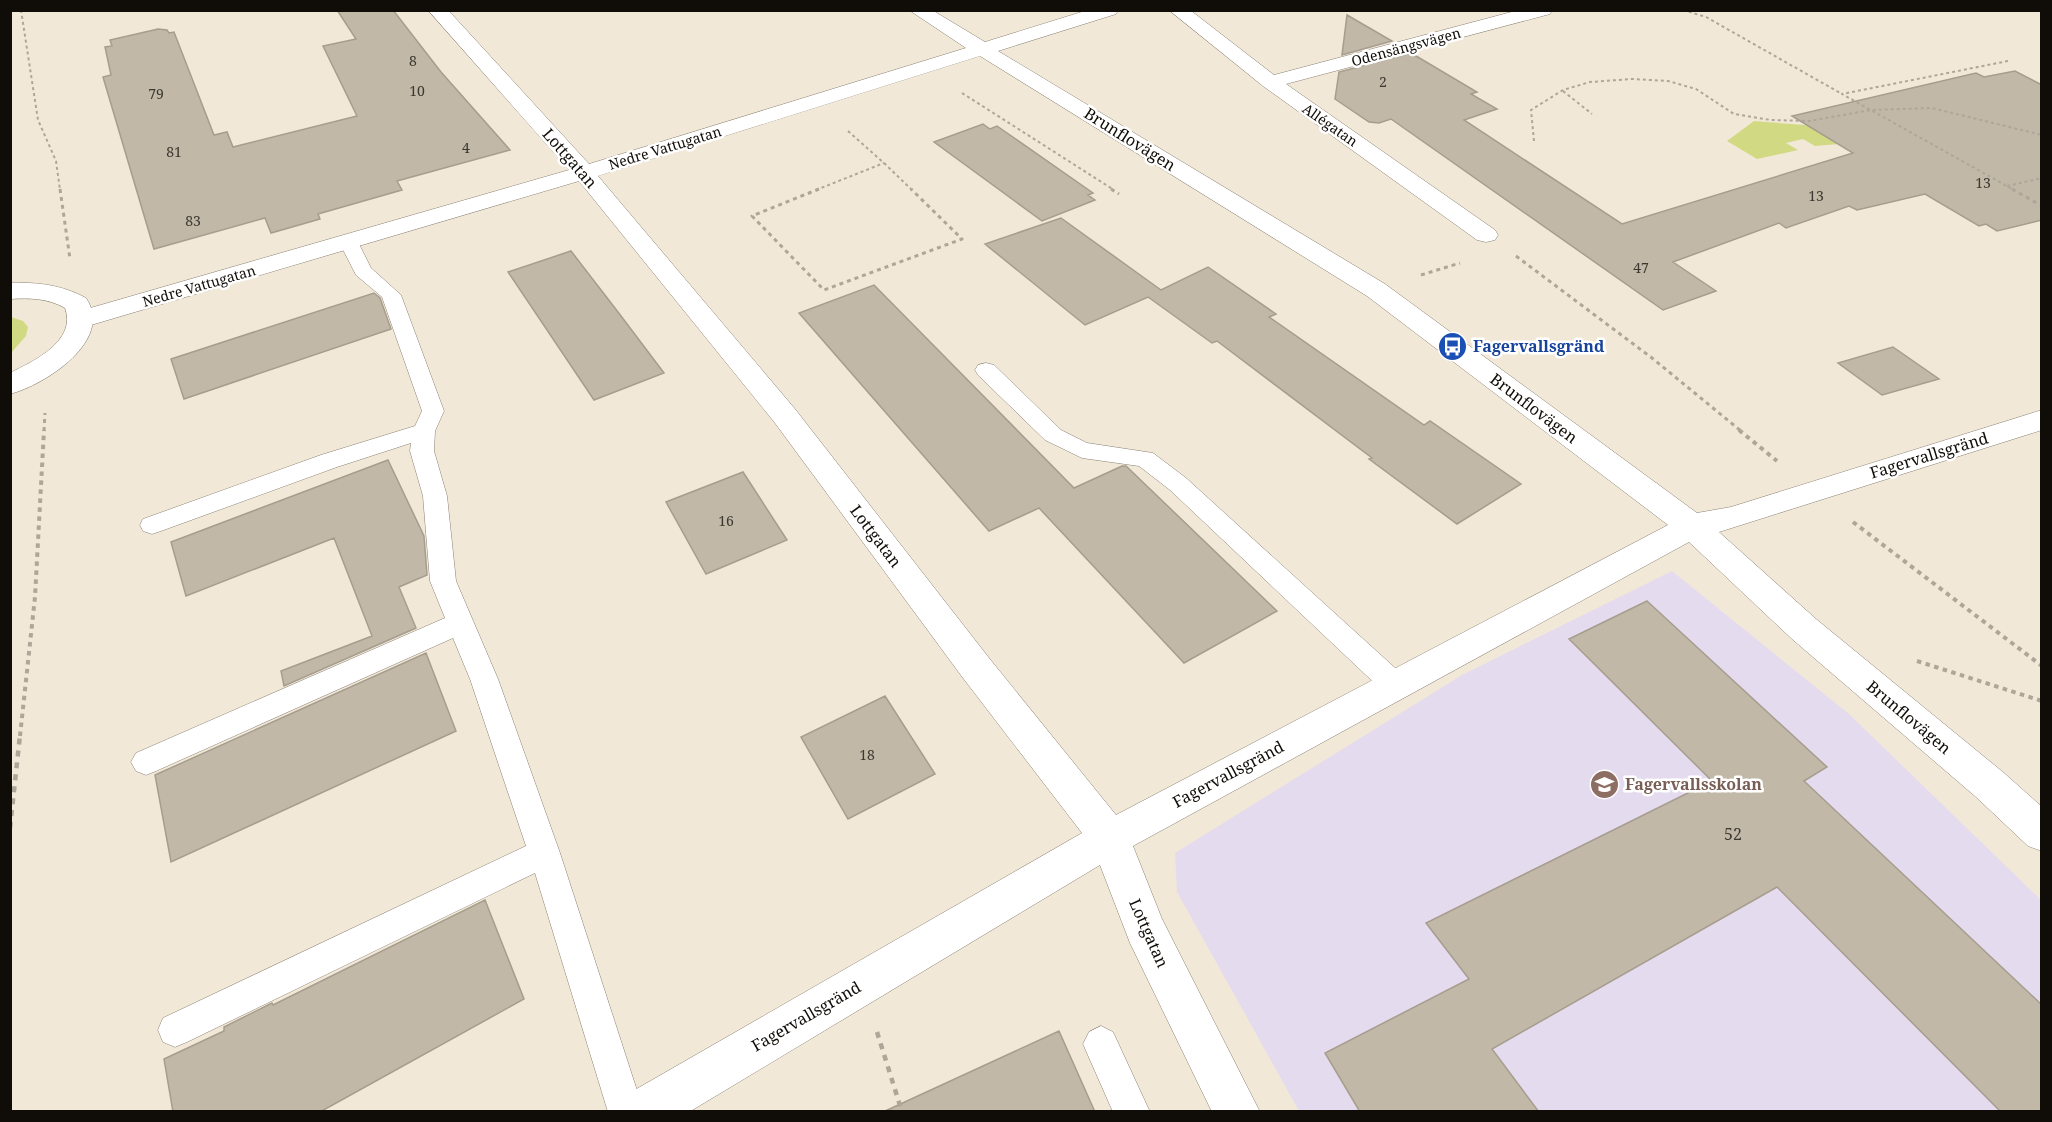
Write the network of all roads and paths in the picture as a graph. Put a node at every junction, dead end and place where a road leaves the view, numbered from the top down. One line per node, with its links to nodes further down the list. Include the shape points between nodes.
1 (437, 10): 19 (street, Lottgatan)
2 (918, 10): 7 (street, Brunflovägen)
3 (1109, 10): 7 (street, Nedre Vattugatan)
4 (1178, 10): 9 (street, Allégatan)
5 (1543, 10): 9 (street, Odensängsvägen)
6 (1683, 10): 12 (path, via 1707,17)
7 (986, 50): 19 (street, Nedre Vattugatan); 27 (street, Brunflovägen)
8 (2008, 61): 12 (path)
9 (1270, 82): 24 (street, Allégatan)
10 (1563, 90): 13 (path, via 1590,82 1668,81 1696,89 1734,114 1771,120 1809,121); 14 (path); 17 (path, via 1531,110)
11 (961, 93): 22 (path)
12 (1842, 94): 13 (path)
13 (1871, 110): 16 (path, via 1932,108); 21 (path)
14 (1592, 114)
15 (848, 132): 18 (path)
16 (2042, 135)
17 (1534, 141)
18 (884, 164): 18 (path, via 840,181 752,216 824,290 962,239)
19 (583, 173): 25 (street, Nedre Vattugatan); 44 (street, Lottgatan, via 785,416 975,668)
20 (2042, 178): 21 (path)
21 (2006, 186): 23 (path)
22 (1119, 194)
23 (2042, 206)
24 (1486, 236): 26 (path)
25 (349, 242): 29 (street, Nedre Vattugatan); 33 (lane, via 363,271 391,294 433,411)
26 (1507, 249): 27 (path); 34 (path, via 1652,358)
27 (1376, 290): 36 (street, Brunflovägen)
28 (10, 291): 29 (street, via 33,289 60,294 77,304)
29 (82, 319): 31 (street, via 76,336 60,354)
30 (986, 370): 40 (lane, via 1053,435 1082,450 1145,459 1170,478)
31 (10, 385)
32 (2042, 420): 34 (street, Fagervallsgränd)
33 (424, 431): 35 (lane); 37 (lane, via 422,451 435,496 443,581)
34 (1813, 491): 36 (street, Fagervallsgränd, via 1732,518); 39 (path)
35 (152, 525)
36 (1692, 526): 40 (street, Fagervallsgränd); 43 (street, Brunflovägen, via 1804,629)
37 (461, 623): 42 (lane); 45 (lane)
38 (1905, 658): 41 (path)
39 (2042, 666)
40 (1395, 685): 44 (street, Fagervallsgränd)
41 (2042, 701)
42 (146, 762)
43 (2042, 833)
44 (1110, 838): 46 (street, Fagervallsgränd); 53 (street, Lottgatan, via 1145,929)
45 (544, 853): 47 (lane); 49 (lane)
46 (862, 983): 50 (street, Fagervallsgränd); 51 (path)
47 (175, 1030)
48 (1101, 1044): 52 (lane)
49 (626, 1112)
50 (643, 1112)
51 (902, 1112)
52 (1132, 1112)
53 (1237, 1112)

